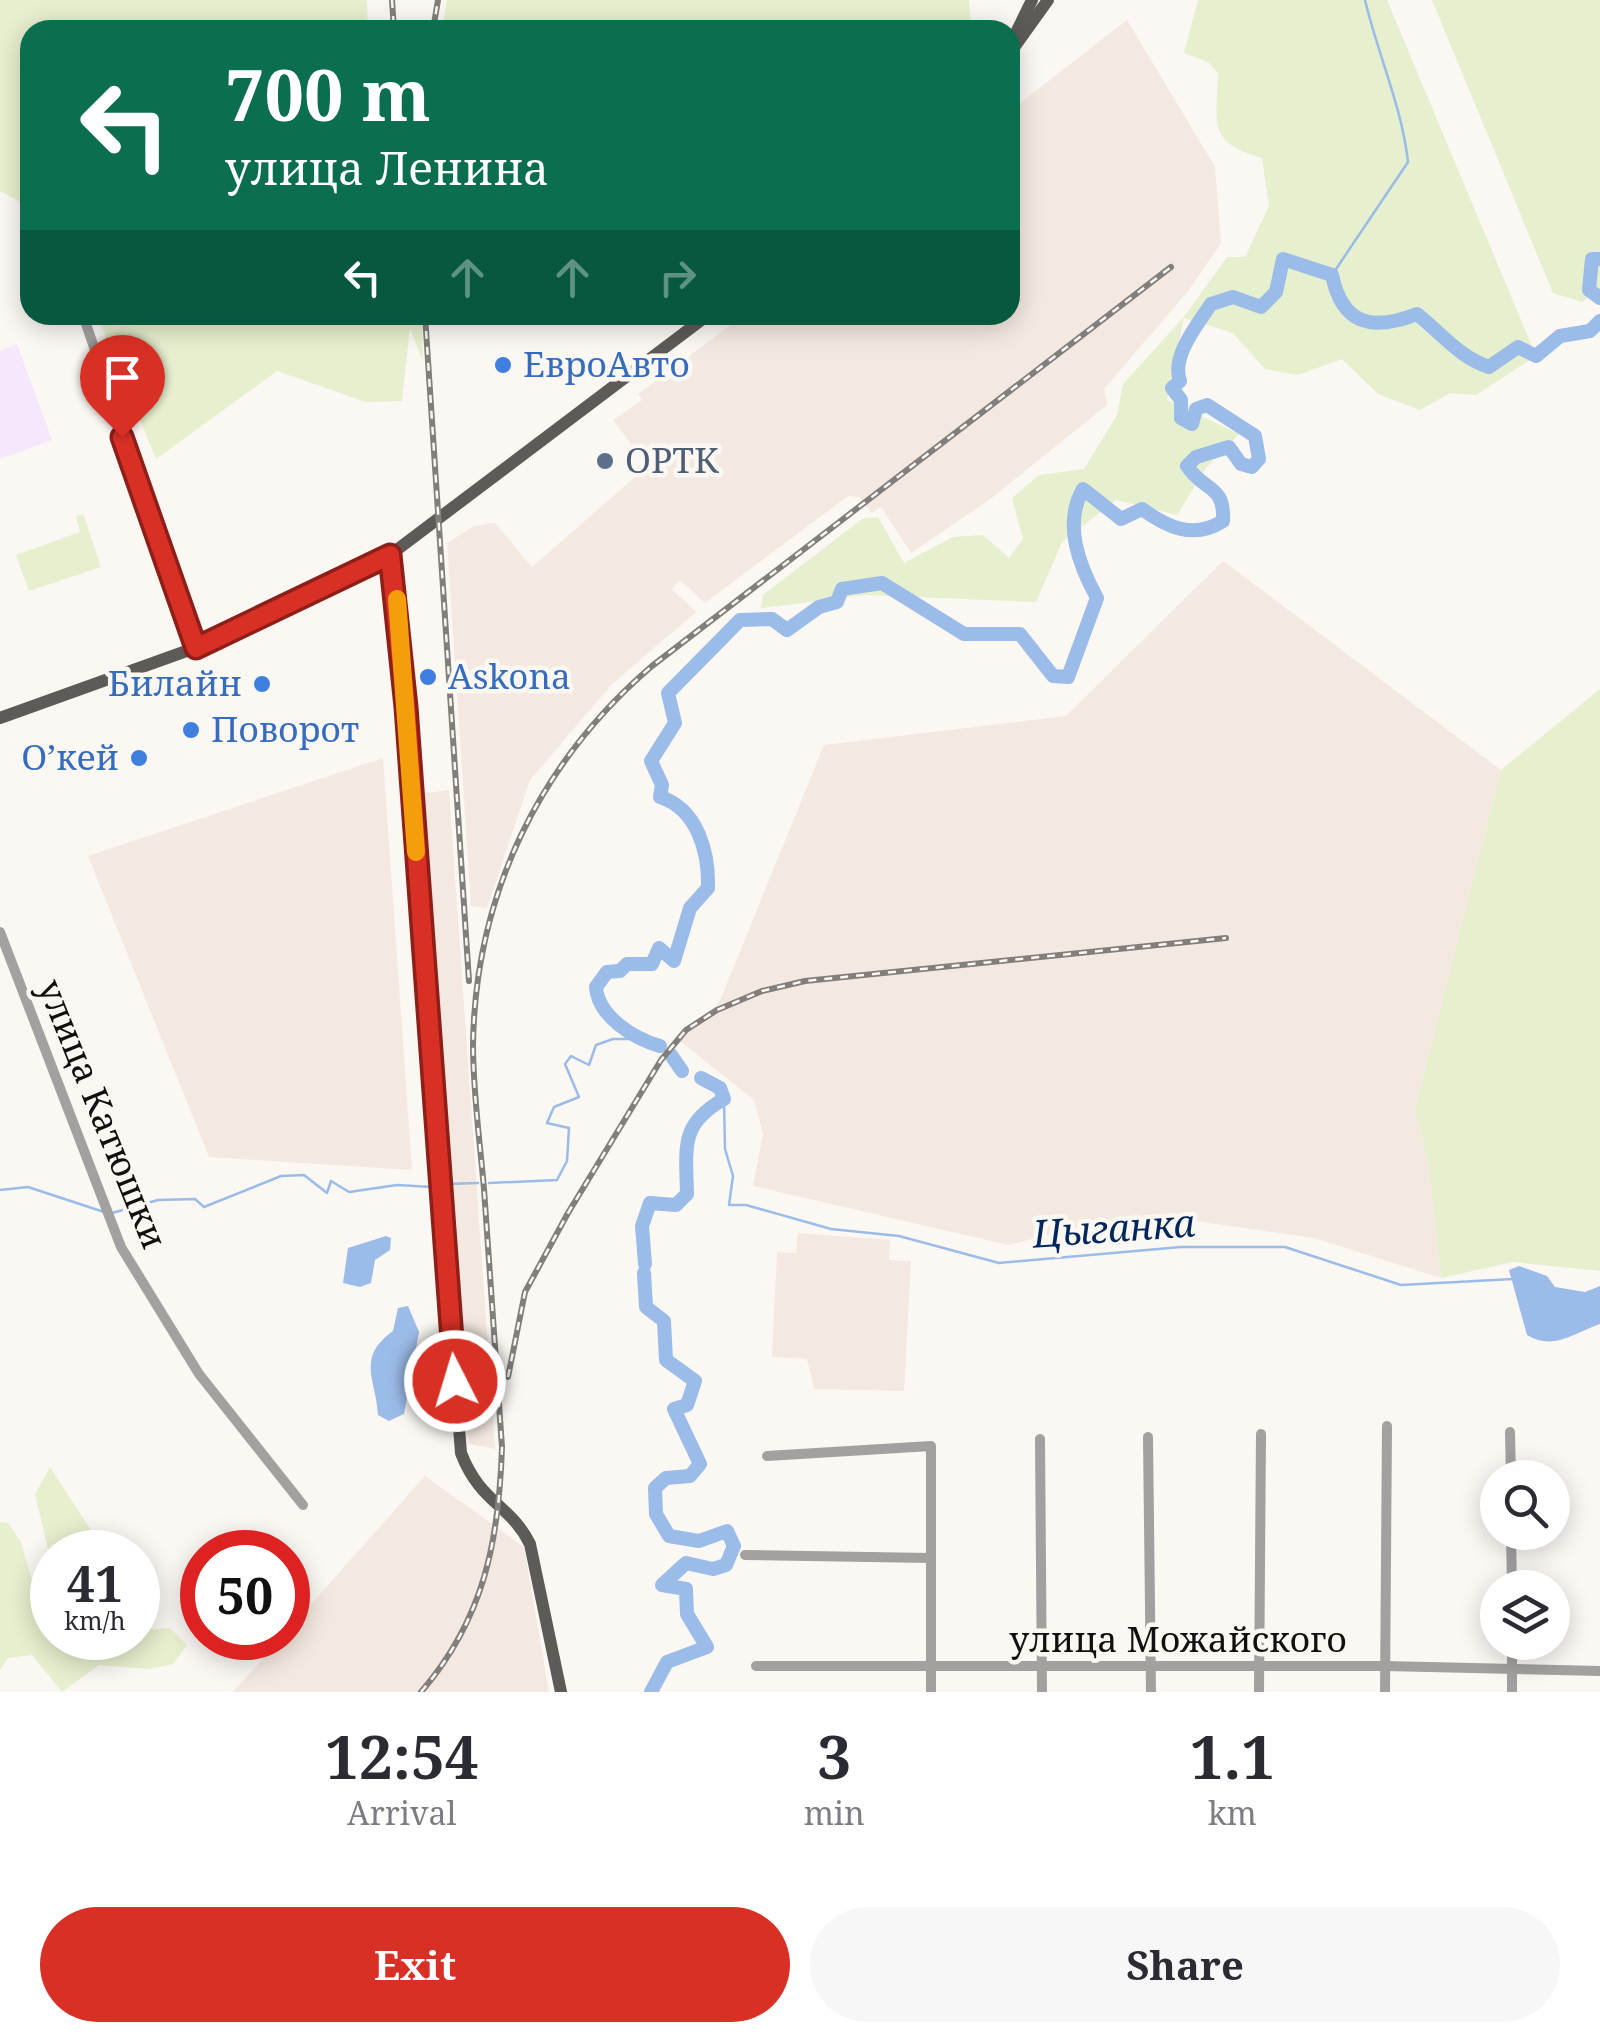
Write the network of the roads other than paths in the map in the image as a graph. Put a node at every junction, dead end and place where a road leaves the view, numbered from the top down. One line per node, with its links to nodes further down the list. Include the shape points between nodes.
1 (1032, 0): 3 (main road)
2 (1048, 0): 4 (main road)
3 (1020, 27)
4 (1020, 36)
5 (85, 325): 8 (street)
6 (695, 325): 7 (main road)
7 (390, 555): 8 (main road); 30 (main road, via 461,1453 478,1489 523,1529 530,1544)
8 (196, 648): 9 (main road)
9 (0, 718)
10 (0, 932): 18 (street, улица Катюшки, via 122,1247 199,1374)
11 (1387, 1426): 25 (street)
12 (1510, 1432): 17 (street)
13 (1261, 1434): 24 (street)
14 (1148, 1436): 23 (street)
15 (1040, 1439): 26 (street)
16 (767, 1456): 20 (street, via 931,1446)
17 (1511, 1460)
18 (302, 1506)
19 (745, 1555): 20 (street)
20 (930, 1558): 28 (street)
21 (1512, 1660): 27 (street)
22 (756, 1666): 28 (street, улица Можайского)
23 (1152, 1666): 24 (street, улица Можайского); 26 (street, улица Можайского); 33 (street)
24 (1259, 1666): 25 (street, улица Можайского); 34 (street)
25 (1385, 1666): 27 (street, улица Можайского); 35 (street)
26 (1042, 1667): 28 (street, улица Можайского); 32 (street)
27 (1512, 1668): 29 (street, улица Можайского); 36 (street)
28 (931, 1670): 31 (street)
29 (1600, 1671)
30 (562, 1692)
31 (930, 1692)
32 (1042, 1692)
33 (1151, 1692)
34 (1259, 1692)
35 (1385, 1692)
36 (1512, 1692)

